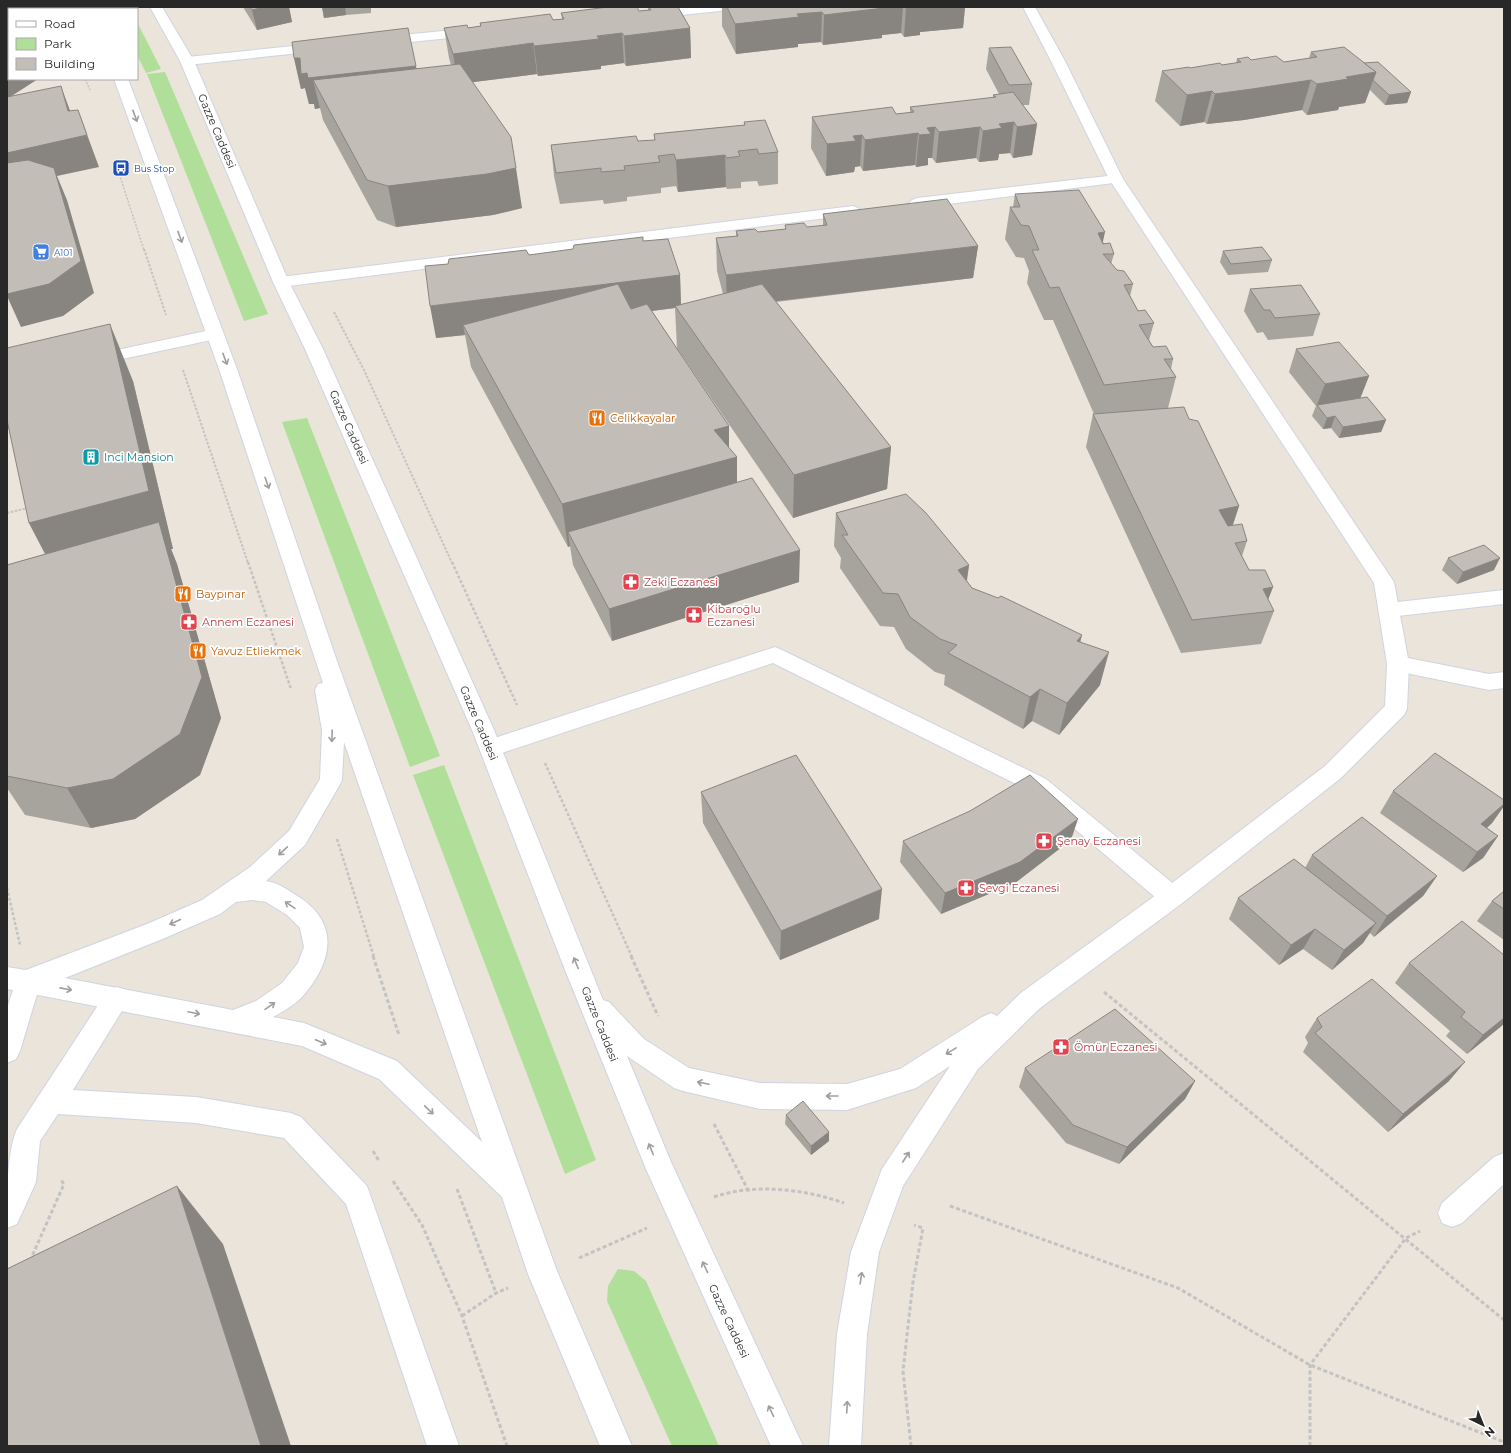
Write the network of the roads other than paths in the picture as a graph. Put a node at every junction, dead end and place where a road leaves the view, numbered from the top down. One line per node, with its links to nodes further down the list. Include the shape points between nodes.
1 (156, 7): 8 (main road, Gazze Caddesi)
2 (720, 7): 4 (main road)
3 (1029, 7): 10 (main road)
4 (642, 15)
5 (485, 31): 6 (main road)
6 (367, 43)
7 (336, 46): 8 (main road)
8 (187, 61): 13 (main road, Gazze Caddesi)
9 (121, 80): 14 (main road, one-way to 14)
10 (1116, 179): 11 (main road); 17 (main road, via 1384,582)
11 (902, 205)
12 (870, 209): 13 (main road)
13 (280, 282): 21 (main road, Gazze Caddesi, via 318,356)
14 (215, 334): 15 (main road); 18 (main road, one-way to 18)
15 (76, 364)
16 (1504, 597): 17 (main road)
17 (1389, 610): 19 (main road)
18 (316, 629): 22 (main road, one-way to 22, via 332,730 330,780 298,838 258,874); 32 (main road)
19 (1398, 664): 20 (main road); 23 (main road, via 1396,709 1333,772)
20 (1499, 686)
21 (490, 748): 23 (main road, via 775,655 1038,785); 26 (main road, Gazze Caddesi, one-way to 21)
22 (230, 894): 24 (main road, one-way to 24, via 211,907 156,931); 28 (main road, one-way to 22, via 265,1009 291,991 308,969 316,947 312,923 296,908 271,892 253,890)
23 (1172, 897): 27 (main road)
24 (18, 979): 25 (main road, one-way to 25); 29 (main road)
25 (117, 998): 28 (main road, one-way to 28); 30 (main road)
26 (590, 999): 27 (main road, one-way to 26, via 907,1079 847,1096 760,1096 683,1079 635,1047); 37 (main road, Gazze Caddesi, one-way to 26, via 660,1169)
27 (1031, 1000): 38 (main road, one-way to 27, via 852,1334 865,1252 892,1179 969,1060)
28 (234, 1021): 32 (main road, one-way to 32, via 304,1035 388,1070)
29 (7, 1050)
30 (50, 1101): 34 (main road, via 27,1138 22,1182); 35 (main road, via 196,1110 291,1126 357,1196)
31 (1504, 1166): 33 (main road)
32 (513, 1190): 36 (main road, via 543,1274)
33 (1452, 1213)
34 (7, 1214)
35 (443, 1446)
36 (616, 1446)
37 (787, 1446)
38 (845, 1446)

